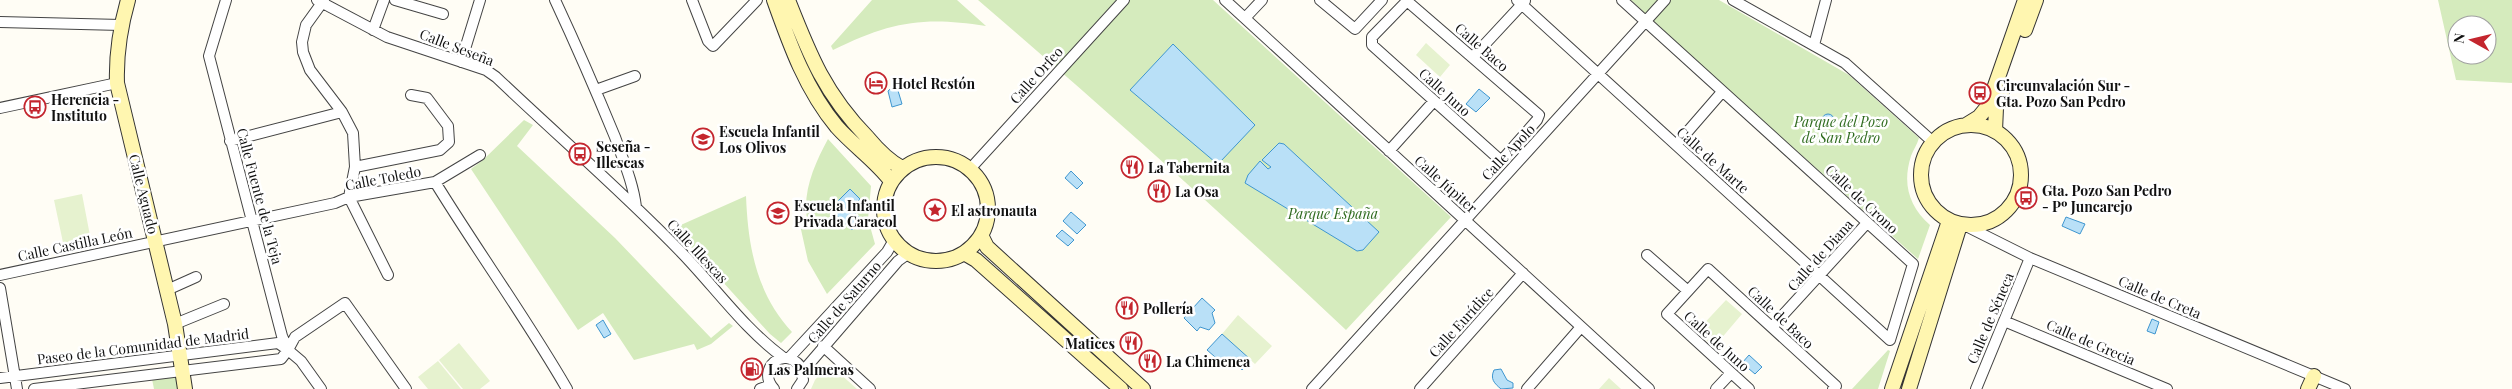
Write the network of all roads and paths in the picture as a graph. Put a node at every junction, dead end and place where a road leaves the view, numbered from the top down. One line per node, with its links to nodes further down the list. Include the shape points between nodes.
1 (128, 0): 28 (street, Calle Aguado)
2 (226, 0): 46 (street, Calle Fuente de la Teja, via 209,56)
3 (384, 0): 29 (street)
4 (395, 0): 24 (street)
5 (480, 0): 33 (street)
6 (555, 0): 37 (street)
7 (692, 0): 8 (street, via 713,46)
8 (757, 0)
9 (774, 0): 56 (street, via 796,59 813,92 838,127)
10 (788, 0): 53 (street, via 830,94 858,128)
11 (1124, 0): 54 (street, Calle Orfeo)
12 (1224, 0): 25 (street, Calle Júpiter)
13 (1262, 0): 25 (street)
14 (1320, 0): 15 (street, via 1351,28 1358,28)
15 (1382, 0)
16 (1622, 0): 27 (street, Calle de Crono)
17 (1665, 0): 27 (street, Calle Apolo)
18 (1733, 0): 31 (street)
19 (1826, 0): 31 (street)
20 (2025, 0): 44 (street, via 1988,106)
21 (2036, 0): 45 (street, via 1996,108)
22 (321, 1): 29 (street, Calle Seseña); 42 (street, via 306,25 303,52 310,70)
23 (1521, 2): 32 (street); 34 (street, Calle de Marte)
24 (443, 14)
25 (1245, 18): 49 (street, Calle Júpiter)
26 (0, 22): 28 (street)
27 (1646, 22): 34 (street, Calle Apolo); 38 (street, Calle de Crono)
28 (121, 25): 36 (street, Calle Aguado, via 116,60)
29 (373, 30): 33 (street, Calle Seseña)
30 (1372, 44): 32 (street, Calle Baco, via 1372,37 1404,2 1411,2); 40 (street, Calle Juno)
31 (1814, 44): 47 (street, via 1845,63)
32 (1473, 57): 43 (street, Calle Baco)
33 (461, 62): 58 (street, Calle Seseña, via 496,77)
34 (1598, 74): 48 (street, Calle de Marte); 62 (street, Calle Apolo)
35 (634, 76): 37 (street)
36 (117, 82): 41 (street); 67 (street, Calle Aguado)
37 (596, 90): 55 (street)
38 (1722, 92): 48 (street); 63 (street, Calle de Crono)
39 (411, 95): 52 (street, via 427,98 448,126 449,142 440,150)
40 (1434, 100): 49 (street); 51 (street, Calle Juno)
41 (0, 108)
42 (342, 112): 46 (street); 52 (street, via 353,133)
43 (1536, 112): 51 (street, Calle Apolo, via 1539,115 1537,120)
44 (1966, 125): 45 (street); 47 (street, via 1948,130)
45 (1995, 131): 64 (street, via 2011,144 2018,156 2019,190 2011,206 1999,218 1983,224)
46 (230, 141): 61 (street, Calle Fuente de la Teja)
47 (1933, 142): 64 (street, via 1923,162 1922,186 1936,212)
48 (1676, 145): 76 (street, Calle de Marte)
49 (1389, 151): 62 (street, Calle Júpiter)
50 (480, 155): 57 (street)
51 (1499, 160)
52 (355, 167): 59 (street)
53 (902, 168): 54 (street, via 915,160 929,157 953,160); 56 (street)
54 (970, 169): 65 (street, via 987,200 987,218)
55 (628, 172): 58 (street, via 620,180); 60 (street)
56 (891, 181): 66 (street, via 884,211)
57 (435, 182): 59 (street, Calle Toledo); 106 (street, Calle Toledo)
58 (610, 182): 60 (street, Calle Seseña)
59 (349, 197): 61 (street, Calle Toledo); 75 (street)
60 (636, 207): 87 (street, Calle Illescas)
61 (252, 220): 67 (street, Calle Toledo); 89 (street, Calle Fuente de la Teja)
62 (1465, 220): 73 (street, Calle Júpiter); 112 (street, Calle Apolo)
63 (1867, 223): 76 (street, Calle de Diana); 86 (street, Calle de Crono, via 1913,264)
64 (1958, 224): 71 (street, Calle de Creta); 118 (street); 119 (street)
65 (981, 235): 69 (street); 111 (street, via 988,246)
66 (894, 240): 68 (street); 91 (street, Calle de Saturno, via 887,252)
67 (155, 241): 74 (street, Calle Castilla León); 79 (street, Calle Aguado)
68 (909, 253): 69 (street, via 936,261); 88 (street, Calle de Saturno)
69 (964, 253): 110 (street, via 976,260)
70 (1647, 255): 80 (street)
71 (2030, 258): 82 (street, Calle de Séneca); 97 (street, Calle de Creta)
72 (1708, 268): 80 (street, Calle de Juno); 85 (street, Calle de Baco)
73 (1523, 273): 84 (street, Calle Júpiter); 113 (street, Calle Eurídice)
74 (0, 274)
75 (388, 275)
76 (1821, 275): 85 (street, Calle de Diana); 86 (street, Calle de Marte)
77 (196, 277): 79 (street)
78 (0, 288): 96 (street)
79 (167, 290): 83 (street, Calle Aguado)
80 (1688, 291): 95 (street, Calle de Juno, via 1667,314)
81 (224, 304): 83 (street)
82 (2004, 321): 120 (street, Calle de Séneca); 121 (street, Calle de Grecia)
83 (175, 324): 90 (street, Calle Aguado)
84 (1581, 327): 114 (street); 115 (street, Calle Júpiter)
85 (1772, 327): 100 (street, Calle de Baco)
86 (1890, 340)
87 (762, 342): 91 (street, Calle Illescas); 92 (street, Calle Illescas)
88 (823, 346): 94 (street, Calle de Saturno); 109 (street)
89 (288, 350): 90 (street, Paseo de la Comunidad de Madrid, via 278,343); 93 (street, via 281,359); 104 (street, Calle Fuente de la Teja, via 301,361); 105 (street, via 295,337 345,302)
90 (180, 355): 93 (street, Calle Aguado); 96 (street, Paseo de la Comunidad de Madrid)
91 (786, 358): 92 (street, Calle de Saturno, via 776,360); 94 (street, Calle Illescas, via 797,362)
92 (770, 366): 99 (street, Calle Illescas, via 768,376)
93 (182, 371): 102 (street); 103 (street, Calle Aguado)
94 (803, 371): 108 (street, via 803,380)
95 (1731, 373): 116 (street); 117 (street, Calle de Juno)
96 (15, 376): 98 (street, Paseo de la Comunidad de Madrid); 101 (street)
97 (2314, 376): 122 (street); 123 (street, Calle de Creta)
98 (0, 378)
99 (772, 387): 107 (street)
100 (1835, 388)
101 (17, 389)
102 (34, 389)
103 (185, 389)
104 (321, 389)
105 (406, 389)
106 (567, 389)
107 (760, 389)
108 (797, 389)
109 (870, 389)
110 (1121, 389)
111 (1143, 389)
112 (1312, 389)
113 (1420, 389)
114 (1527, 389)
115 (1649, 389)
116 (1716, 389)
117 (1749, 389)
118 (1892, 389)
119 (1909, 389)
120 (1976, 389)
121 (2166, 389)
122 (2308, 389)
123 (2345, 389)

